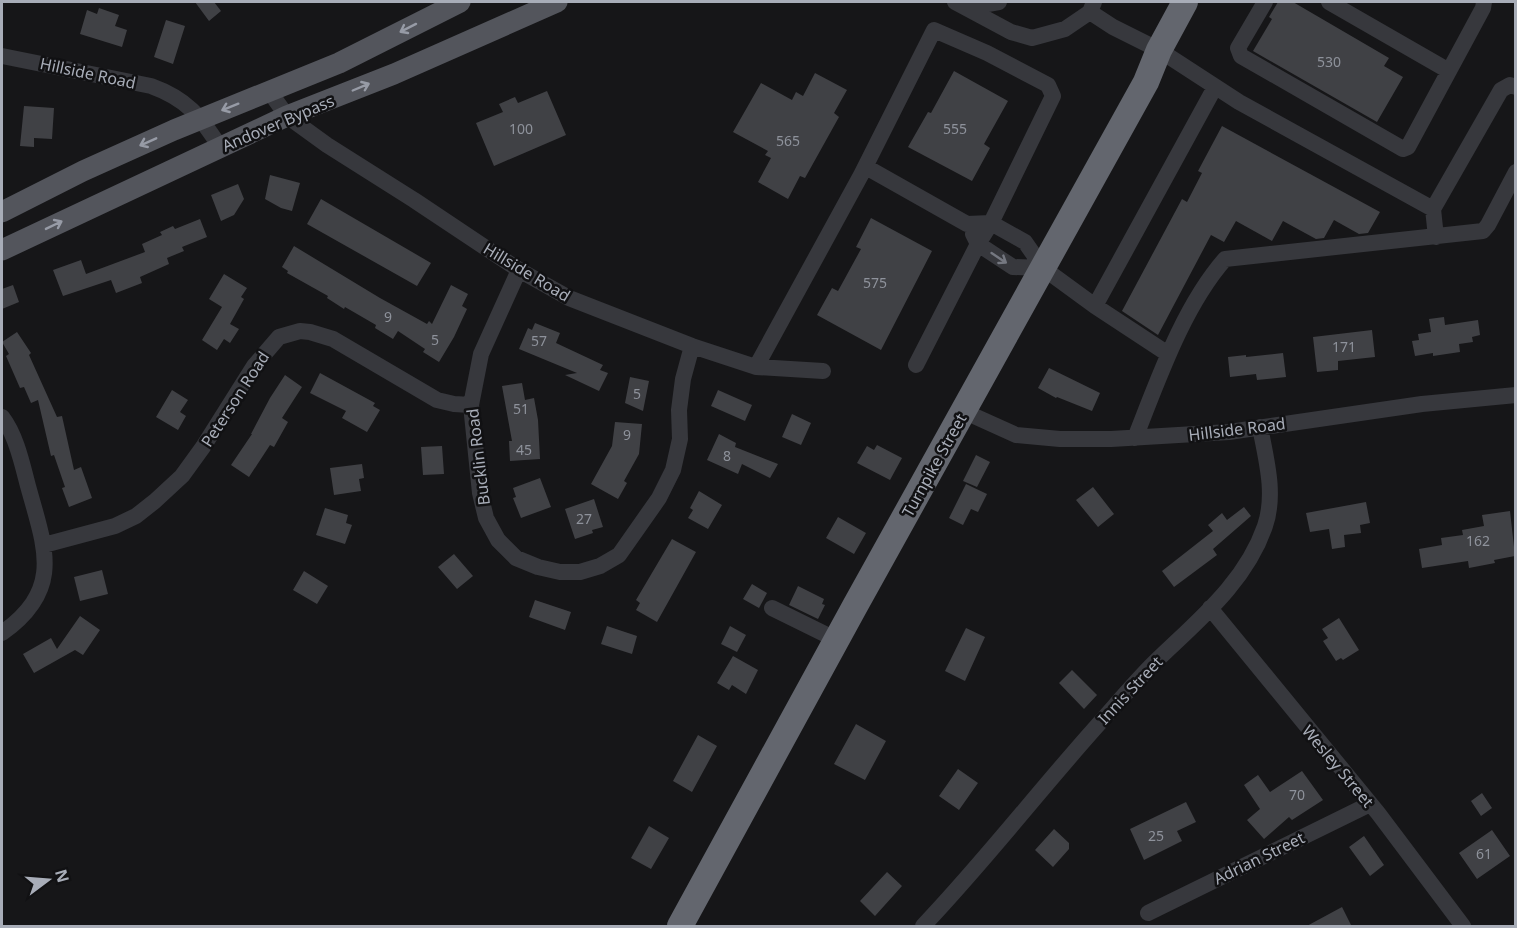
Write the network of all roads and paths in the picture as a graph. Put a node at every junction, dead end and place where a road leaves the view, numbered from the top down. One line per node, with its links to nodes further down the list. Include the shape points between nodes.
1 (460, 2): 16 (main road, Andover Bypass, one-way to 16, via 339,63)
2 (557, 2): 17 (main road, Andover Bypass, one-way to 2)
3 (955, 2): 10 (street, via 1011,32 1032,38 1065,29)
4 (969, 2): 5 (street)
5 (999, 2)
6 (1185, 2): 11 (highway, Turnpike Street)
7 (1265, 2): 13 (street, via 1238,48 1241,56 1403,149 1408,147)
8 (1329, 2): 13 (street)
9 (1484, 2): 13 (street)
10 (1092, 7): 11 (street, via 1113,27)
11 (1159, 50): 14 (street); 29 (highway, Turnpike Street, via 1146,82)
12 (2, 56): 18 (street, Hillside Road, via 151,86 172,93)
13 (1449, 71)
14 (1215, 87): 22 (street); 31 (street)
15 (1515, 87): 22 (street, via 1510,85 1501,90)
16 (269, 91): 17 (street, Hillside Road); 18 (main road, Andover Bypass, one-way to 18)
17 (287, 116): 19 (main road, Andover Bypass); 30 (street, Hillside Road)
18 (202, 119): 19 (street, Hillside Road); 23 (main road, Andover Bypass, one-way to 23, via 83,171)
19 (220, 147): 28 (main road, Andover Bypass, one-way to 19)
20 (866, 167): 24 (street, via 934,30 987,53 1048,85 1053,96); 25 (street); 35 (street)
21 (1515, 172): 26 (street, via 1483,231)
22 (1433, 209): 26 (street)
23 (2, 212)
24 (991, 223): 25 (street); 27 (street); 29 (street, via 1025,242)
25 (967, 224): 27 (street)
26 (1436, 237): 33 (street, via 1225,259 1210,276)
27 (978, 244): 29 (street, one-way to 29, via 1013,267); 34 (street)
28 (2, 250)
29 (1043, 268): 31 (street); 39 (highway, Turnpike Street)
30 (519, 270): 32 (street, Hillside Road, via 568,298); 38 (street, Bucklin Road, via 481,354)
31 (1095, 306): 33 (street)
32 (692, 346): 35 (street, Hillside Road); 38 (street, Bucklin Road, via 683,379 680,439 673,470 659,498 619,555 580,572 538,567 516,558 498,540 486,518 480,493)
33 (1168, 354): 42 (street)
34 (916, 365)
35 (756, 367): 36 (street, Hillside Road)
36 (823, 371)
37 (1515, 395): 41 (street, Hillside Road)
38 (471, 405): 43 (street, Peterson Road, via 437,400 333,339 300,331 279,337 254,366 182,476 155,501 115,526)
39 (963, 411): 42 (street, Hillside Road, via 1016,435); 47 (highway, Turnpike Street)
40 (2, 417): 43 (street, via 20,457)
41 (1260, 427): 42 (street, Hillside Road); 45 (street, Innis Street, via 1269,476 1265,524 1246,566)
42 (1135, 438)
43 (44, 545): 46 (street, via 43,579 35,603)
44 (772, 608): 47 (street)
45 (1210, 608): 48 (street, Wesley Street); 51 (street, Innis Street, via 1095,729)
46 (2, 633)
47 (837, 640): 50 (highway, Turnpike Street)
48 (1370, 804): 49 (street, Adrian Street); 52 (street, Wesley Street)
49 (1148, 913)
50 (680, 927)
51 (923, 927)
52 (1463, 927)

